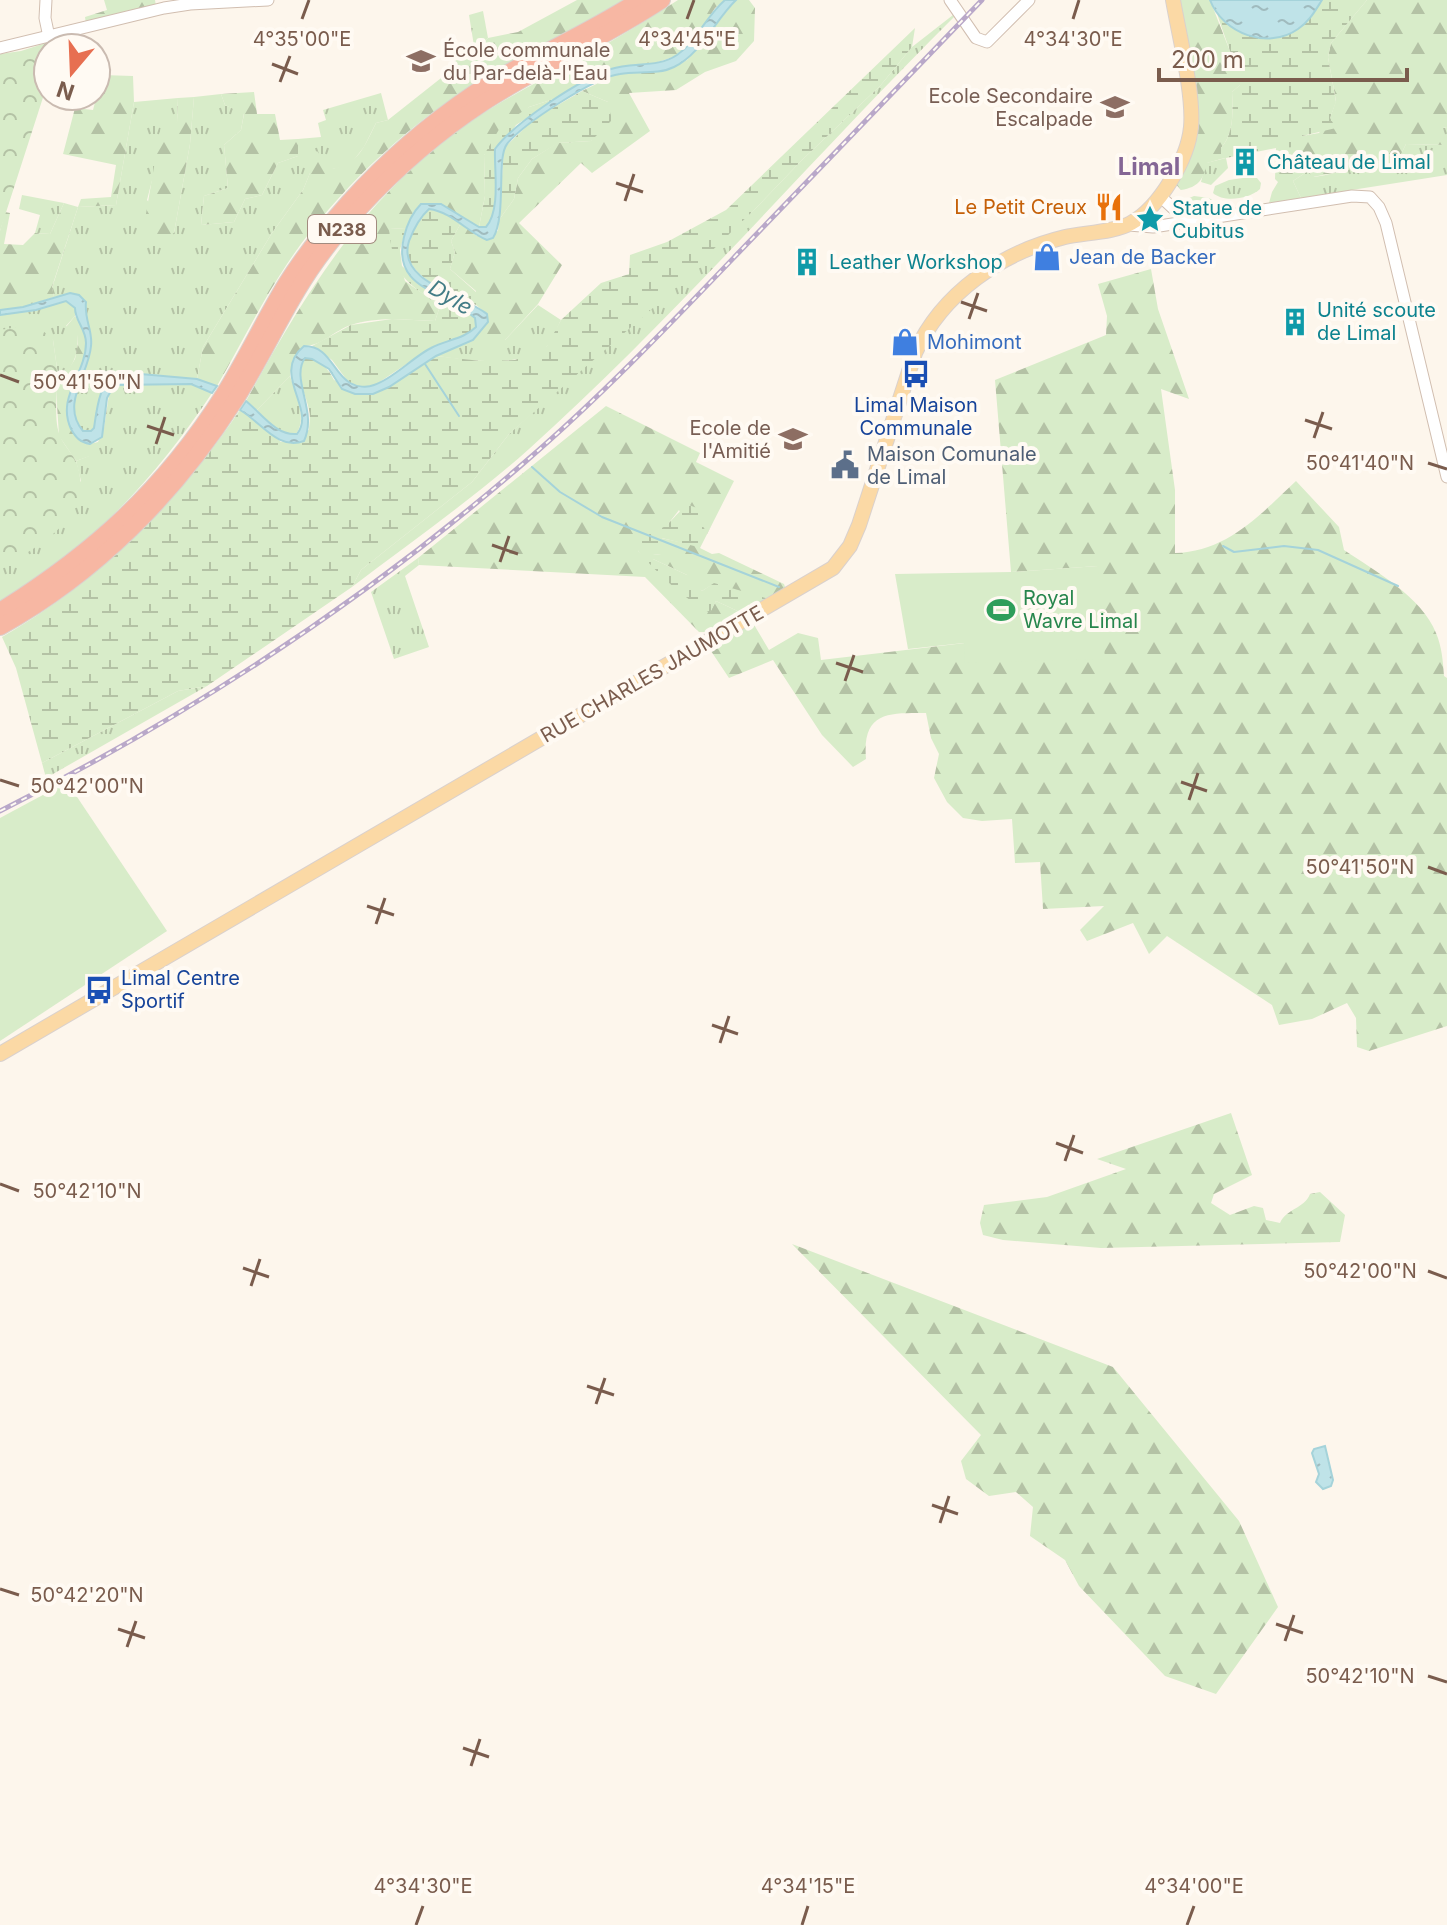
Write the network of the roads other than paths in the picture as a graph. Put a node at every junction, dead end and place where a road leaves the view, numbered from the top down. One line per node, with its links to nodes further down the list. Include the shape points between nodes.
1 (46, 0): 8 (street)
2 (268, 0): 9 (street, via 164,8)
3 (639, 0): 16 (highway, N238, via 477,91 378,172 312,247 225,393 169,471 100,539)
4 (662, 0): 17 (highway, N238, via 485,102 386,181 323,253 235,400 178,480 110,548)
5 (950, 0): 6 (street, via 982,41 993,39)
6 (1029, 0)
7 (1173, 0): 12 (main road, via 1191,126 1184,153)
8 (48, 32)
9 (69, 32)
10 (32, 41): 11 (street)
11 (0, 48)
12 (1161, 197): 13 (street); 14 (main road)
13 (1192, 221): 14 (street); 15 (street, via 1352,196 1375,201 1386,223)
14 (1129, 225): 18 (main road, RUE CHARLES JAUMOTTE, via 1019,253 970,283 944,307 923,336 859,525 833,568)
15 (1447, 477)
16 (0, 611)
17 (0, 627)
18 (0, 1054)

